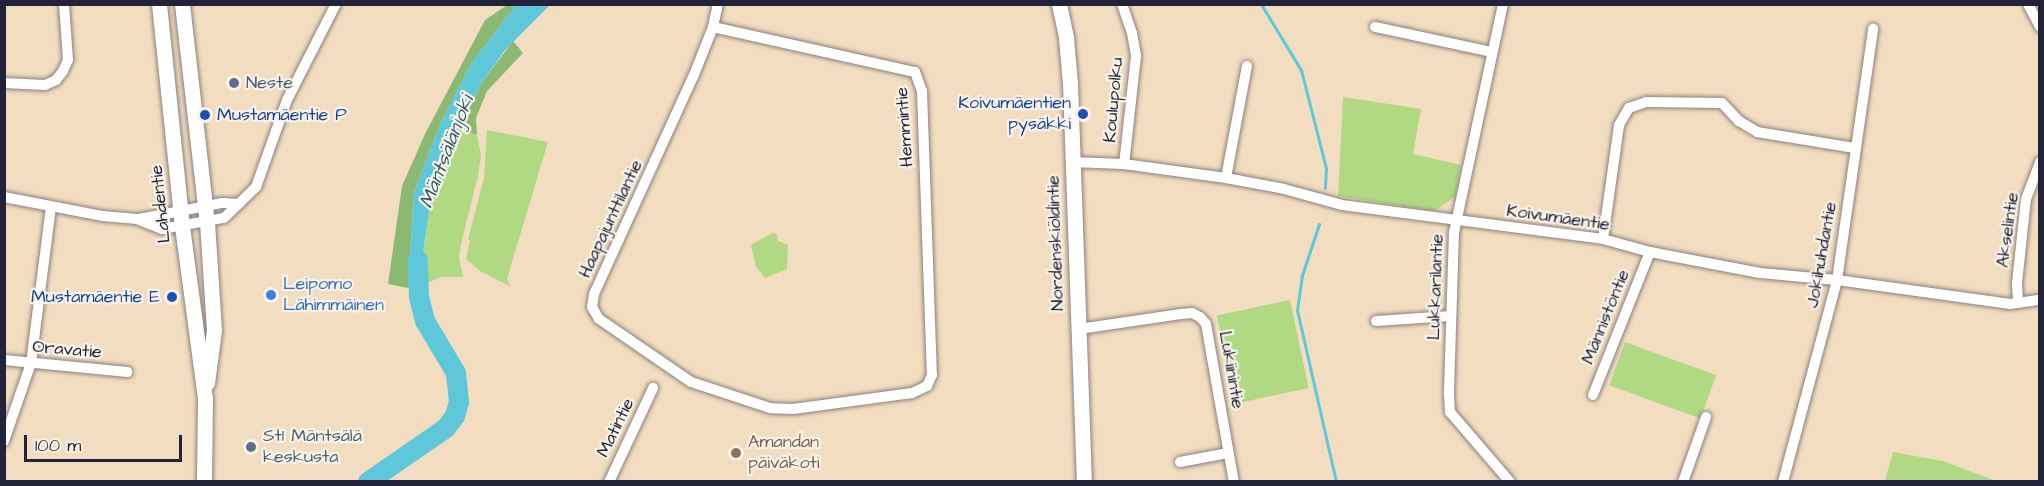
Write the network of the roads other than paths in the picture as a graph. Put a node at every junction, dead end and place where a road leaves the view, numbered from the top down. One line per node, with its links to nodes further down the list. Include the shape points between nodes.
1 (64, 4): 16 (street, via 68,60 63,71 45,85)
2 (159, 4): 26 (main road, Lahdentie)
3 (182, 4): 24 (main road, Lahdentie)
4 (336, 4): 23 (street, via 287,100 256,187)
5 (718, 4): 10 (street, Haapajunttilantie)
6 (1059, 4): 18 (main road, Nordenskiöldintie, via 1070,83)
7 (1122, 4): 20 (street, Koulupolku, via 1136,56)
8 (1503, 4): 14 (street, Lukkarilantie)
9 (2028, 4): 12 (street)
10 (713, 27): 40 (street, Hemmintie, via 915,72 922,91 932,375); 40 (street, Haapajunttilantie, via 594,294 592,307 599,319 691,382 770,408 793,409 912,393)
11 (1375, 27): 14 (street)
12 (2040, 27)
13 (1873, 29): 17 (street, Jokihuhdantie)
14 (1492, 52): 27 (street, Lukkarilantie)
15 (1246, 66): 21 (street)
16 (4, 83)
17 (1855, 148): 29 (street, via 1756,132 1722,103 1646,102 1629,108 1619,125); 31 (street, Jokihuhdantie)
18 (1071, 162): 20 (street, Koivumäentie); 36 (main road, Nordenskiöldintie)
19 (2040, 162): 33 (street, Akselintie, via 2026,199)
20 (1124, 164): 21 (street, Koivumäentie)
21 (1226, 178): 27 (street, Koivumäentie, via 1342,205)
22 (4, 197): 25 (street)
23 (239, 204): 24 (street); 28 (street, via 224,218)
24 (205, 206): 26 (street); 28 (main road, Lahdentie)
25 (51, 207): 26 (street, via 137,219 162,229); 38 (street)
26 (181, 219): 28 (street); 43 (main road, Lahdentie)
27 (1456, 221): 29 (street, Koivumäentie); 34 (street, Lukkarilantie)
28 (207, 222): 43 (main road, Lahdentie, via 214,330)
29 (1603, 239): 30 (street, Koivumäentie)
30 (1650, 252): 31 (street, Koivumäentie, via 1760,273); 42 (street, Männistöntie)
31 (1837, 280): 33 (street, Koivumäentie); 54 (street, Jokihuhdantie)
32 (2040, 300): 33 (street, Koivumäentie)
33 (2018, 303)
34 (1451, 316): 35 (street); 52 (street, Lukkarilantie, via 1450,412)
35 (1376, 321)
36 (1078, 329): 46 (street, Lukiinintie, via 1192,313 1200,317 1206,324); 50 (main road, Nordenskiöldintie)
37 (4, 360): 38 (street, Oravatie)
38 (32, 363): 39 (street, Oravatie); 45 (street)
39 (127, 372)
40 (927, 386)
41 (653, 388): 49 (street, Matintie)
42 (1593, 394)
43 (205, 398): 48 (main road, Lahdentie)
44 (1706, 417): 53 (street)
45 (4, 441)
46 (1228, 453): 47 (street); 51 (street, Lukiinintie)
47 (1180, 462)
48 (204, 482)
49 (609, 482)
50 (1084, 482)
51 (1234, 482)
52 (1510, 482)
53 (1683, 482)
54 (1783, 482)

